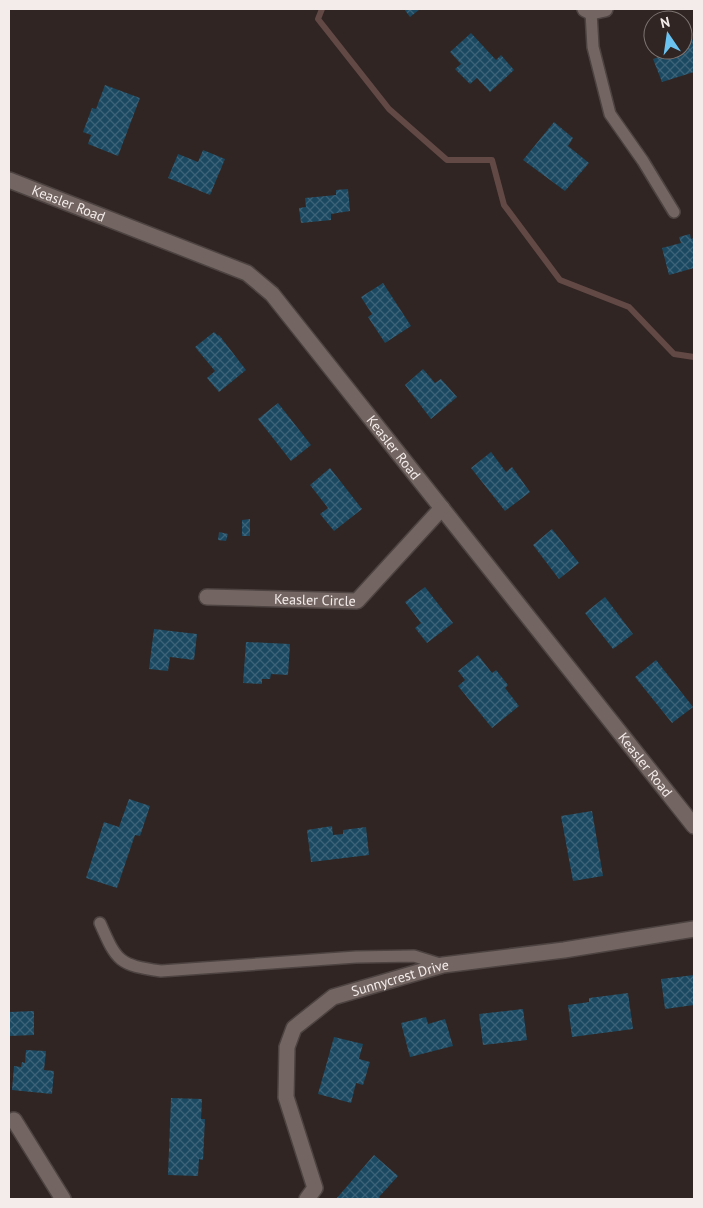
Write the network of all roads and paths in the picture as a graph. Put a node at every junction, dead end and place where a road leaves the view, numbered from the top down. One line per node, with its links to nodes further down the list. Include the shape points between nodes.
1 (594, 10): 3 (lane, via 593,47 610,114)
2 (9, 180): 4 (street, Keasler Road, via 247,273 272,294)
3 (674, 212)
4 (442, 508): 5 (street, Keasler Circle, via 357,601); 6 (street, Keasler Road)
5 (207, 598)
6 (694, 826)
7 (100, 923): 9 (lane, via 114,953 123,962 131,967 161,971 356,957 414,956)
8 (694, 929): 9 (street, Sunnycrest Drive)
9 (444, 965): 12 (street, Sunnycrest Drive, via 333,997 294,1028 287,1047 286,1097 315,1188)
10 (14, 1120): 11 (street)
11 (63, 1199)
12 (307, 1199)

